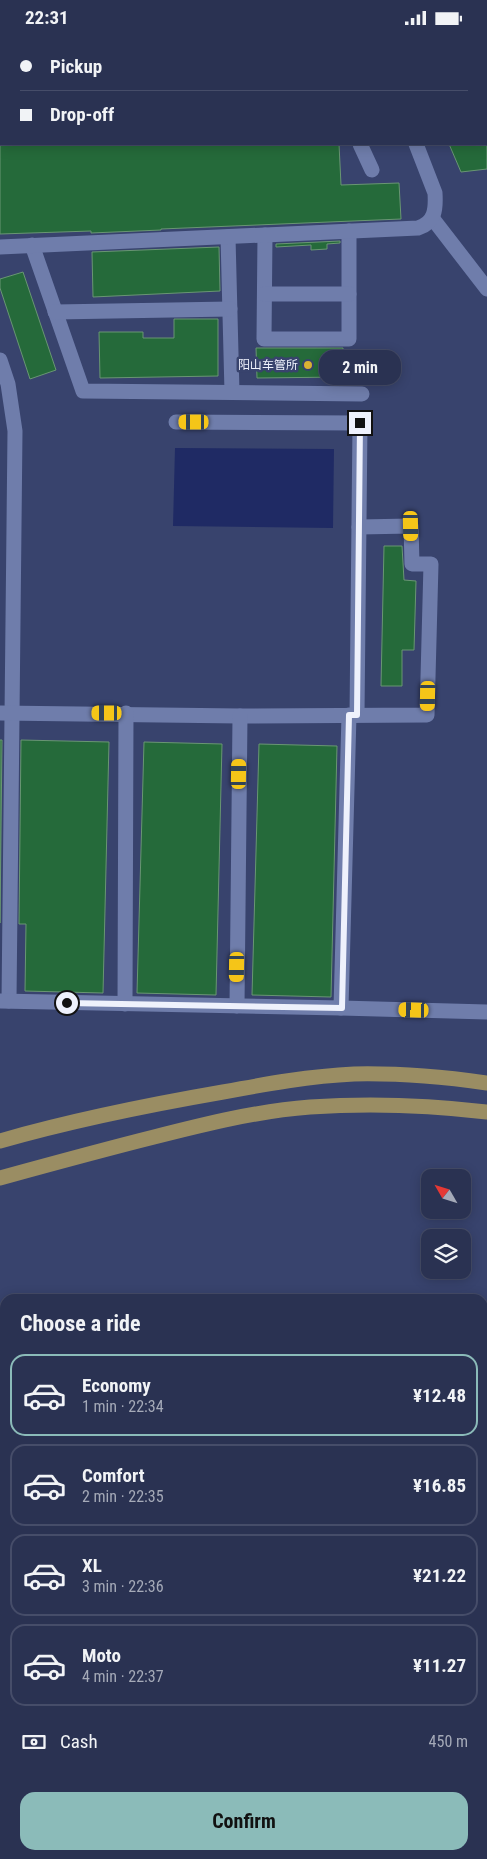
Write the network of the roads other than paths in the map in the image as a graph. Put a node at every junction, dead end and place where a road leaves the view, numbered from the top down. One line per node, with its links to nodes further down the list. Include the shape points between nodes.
1 (360, 145): 3 (street)
2 (416, 145): 4 (street, via 435,193)
3 (372, 171)
4 (433, 219): 5 (street, via 418,228); 10 (street)
5 (349, 231): 6 (street); 12 (street)
6 (265, 235): 7 (street); 11 (street)
7 (228, 237): 8 (street); 13 (street)
8 (32, 245): 9 (street); 14 (street)
9 (0, 247)
10 (487, 289)
11 (264, 294): 12 (street); 12 (street, via 264,339 349,339)
12 (349, 294)
13 (230, 309): 14 (street); 16 (street)
14 (55, 312): 16 (street, via 83,391)
15 (0, 360): 18 (street, via 8,384)
16 (232, 392): 17 (street)
17 (362, 394)
18 (7, 419): 21 (street, via 15,431)
19 (176, 422): 20 (street, via 360,423)
20 (359, 527): 23 (street); 23 (street, via 411,526 412,564 431,564 427,715)
21 (6, 713): 22 (street); 25 (street)
22 (126, 713): 24 (street); 26 (street)
23 (353, 715): 24 (street); 28 (street)
24 (240, 716): 27 (street)
25 (5, 1001): 26 (street)
26 (125, 1003): 27 (street)
27 (236, 1006): 28 (street)
28 (342, 1008): 29 (street)
29 (487, 1012)
30 (487, 1083): 32 (main road, via 446,1077 355,1074 303,1078 177,1100 62,1124)
31 (487, 1112): 33 (main road, via 447,1107 360,1105 264,1113 188,1129)
32 (0, 1141)
33 (0, 1178)

